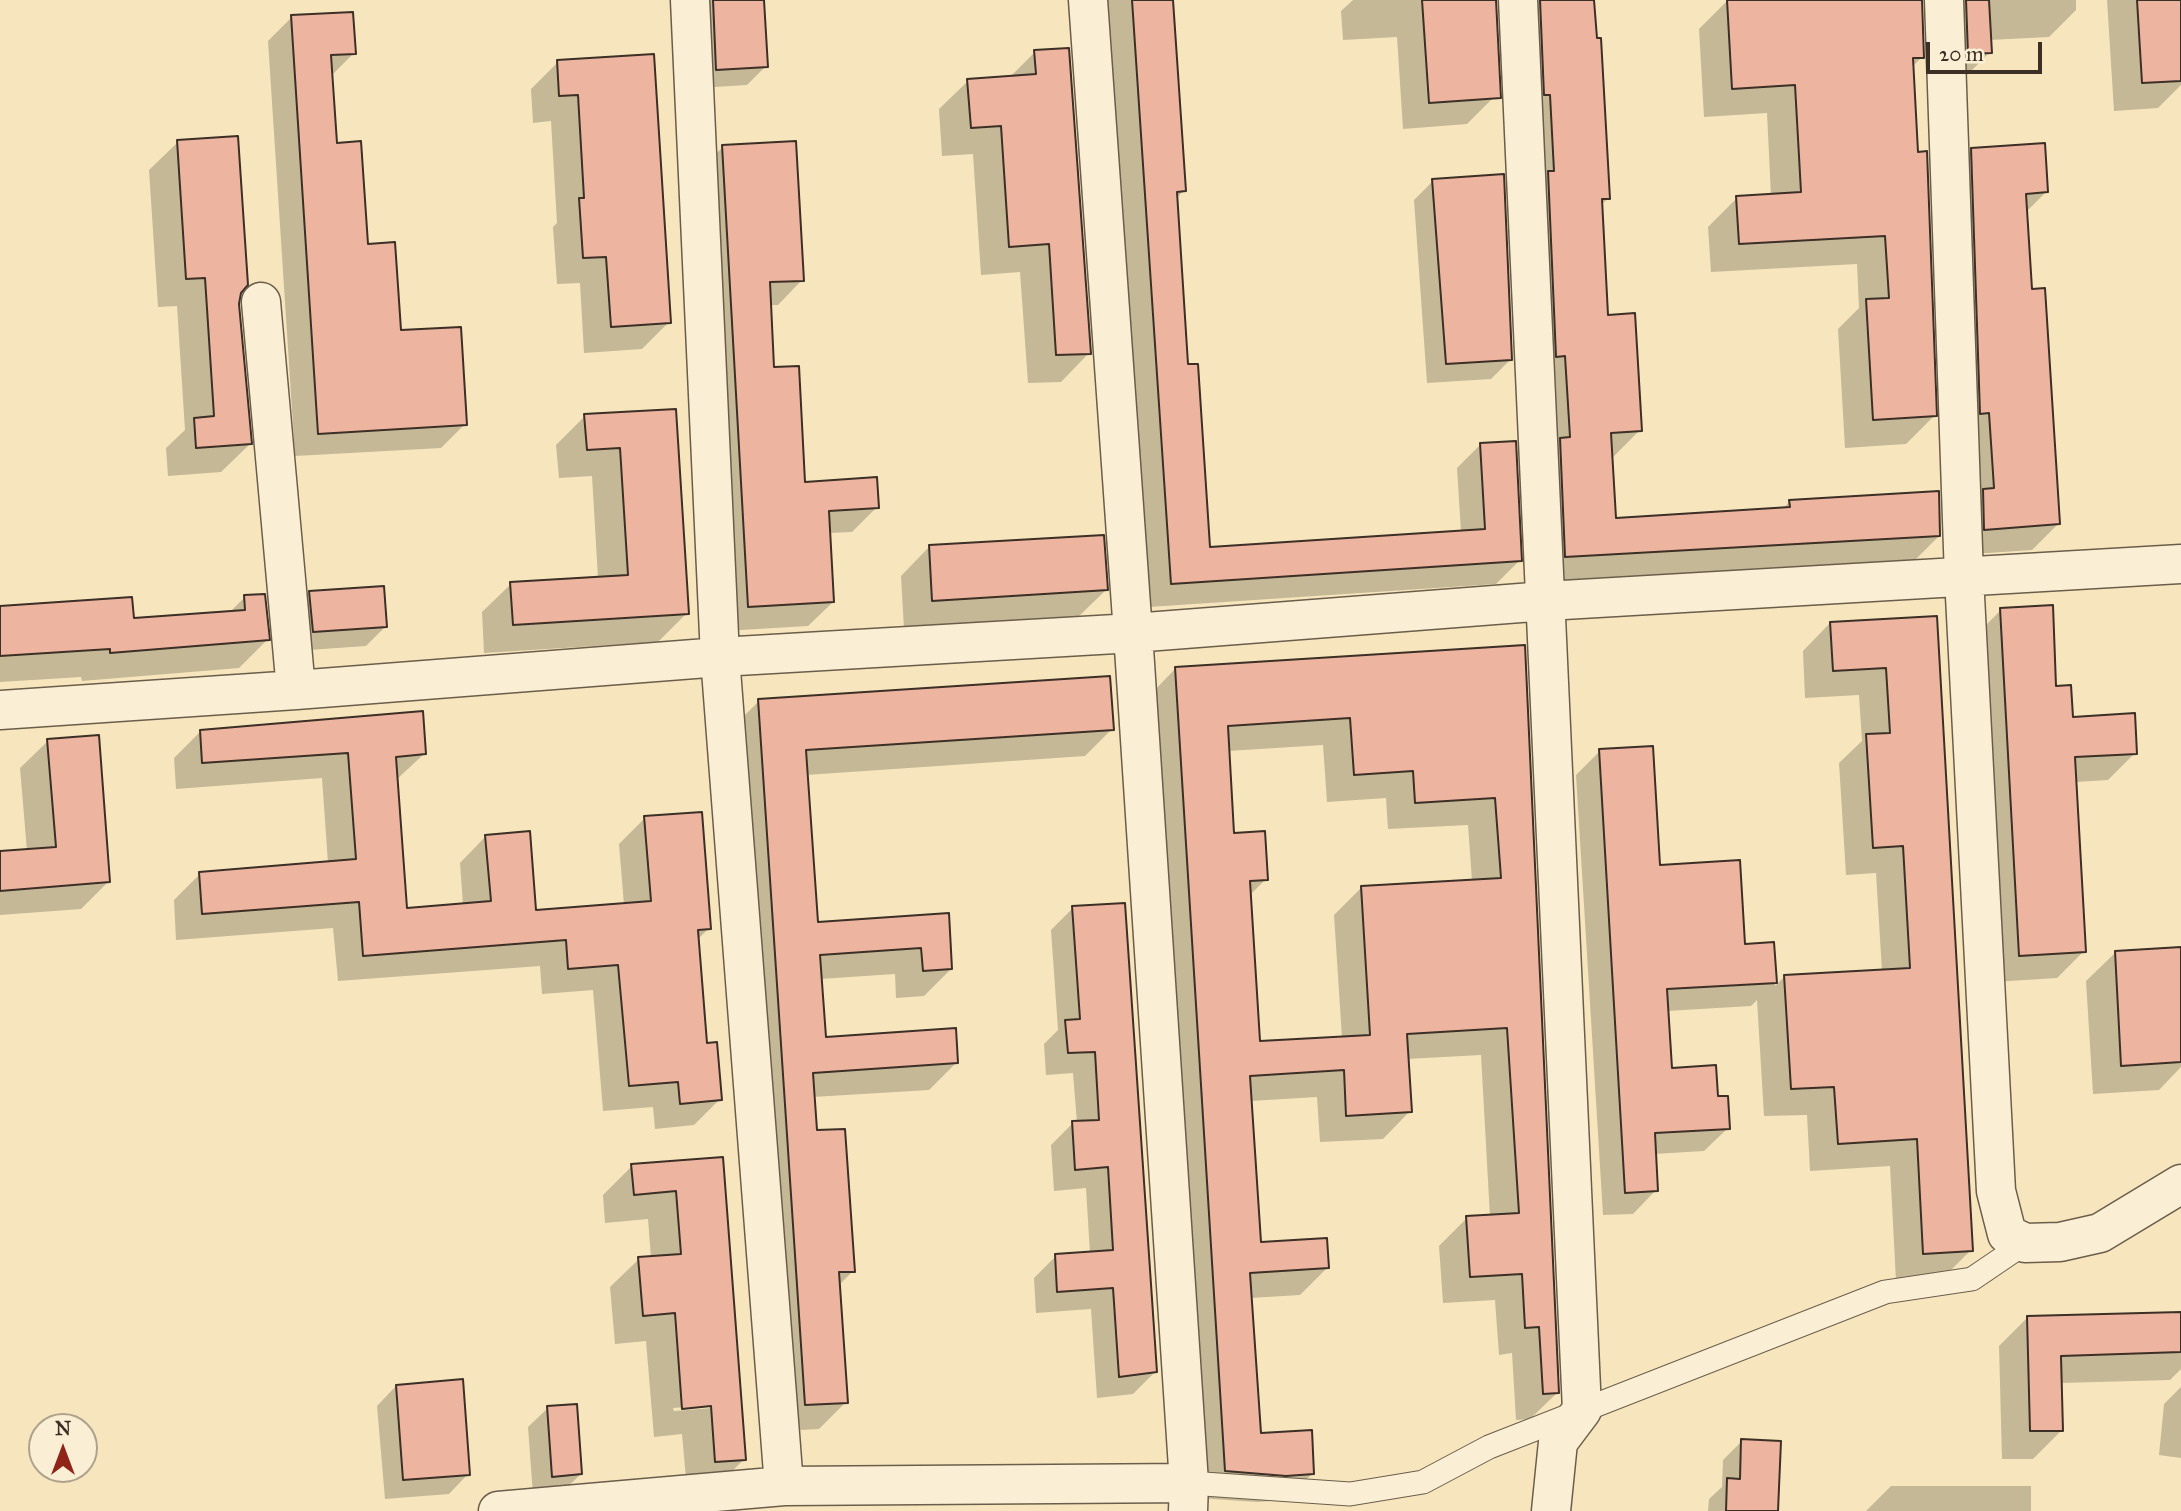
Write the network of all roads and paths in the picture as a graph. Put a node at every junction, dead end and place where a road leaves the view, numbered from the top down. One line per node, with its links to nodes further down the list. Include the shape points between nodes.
1 (690, 0): 10 (street)
2 (1088, 0): 9 (street)
3 (1518, 0): 8 (street)
4 (1944, 0): 7 (street)
5 (261, 302): 11 (street)
6 (2181, 564): 7 (street)
7 (1964, 578): 8 (street); 14 (street, via 1996,1191 2007,1234)
8 (1546, 600): 9 (street); 15 (street)
9 (1133, 633): 10 (street); 17 (street)
10 (720, 657): 11 (street); 16 (street)
11 (296, 690): 12 (street)
12 (0, 710)
13 (2181, 1184): 14 (street, via 2100,1233 2060,1242)
14 (2025, 1243): 15 (lane, via 1972,1279 1885,1292)
15 (1582, 1410): 17 (lane, via 1489,1447 1423,1482 1350,1494); 19 (street, via 1558,1442)
16 (784, 1486): 17 (street); 18 (street)
17 (1189, 1497)
18 (498, 1511)
19 (1551, 1511)

